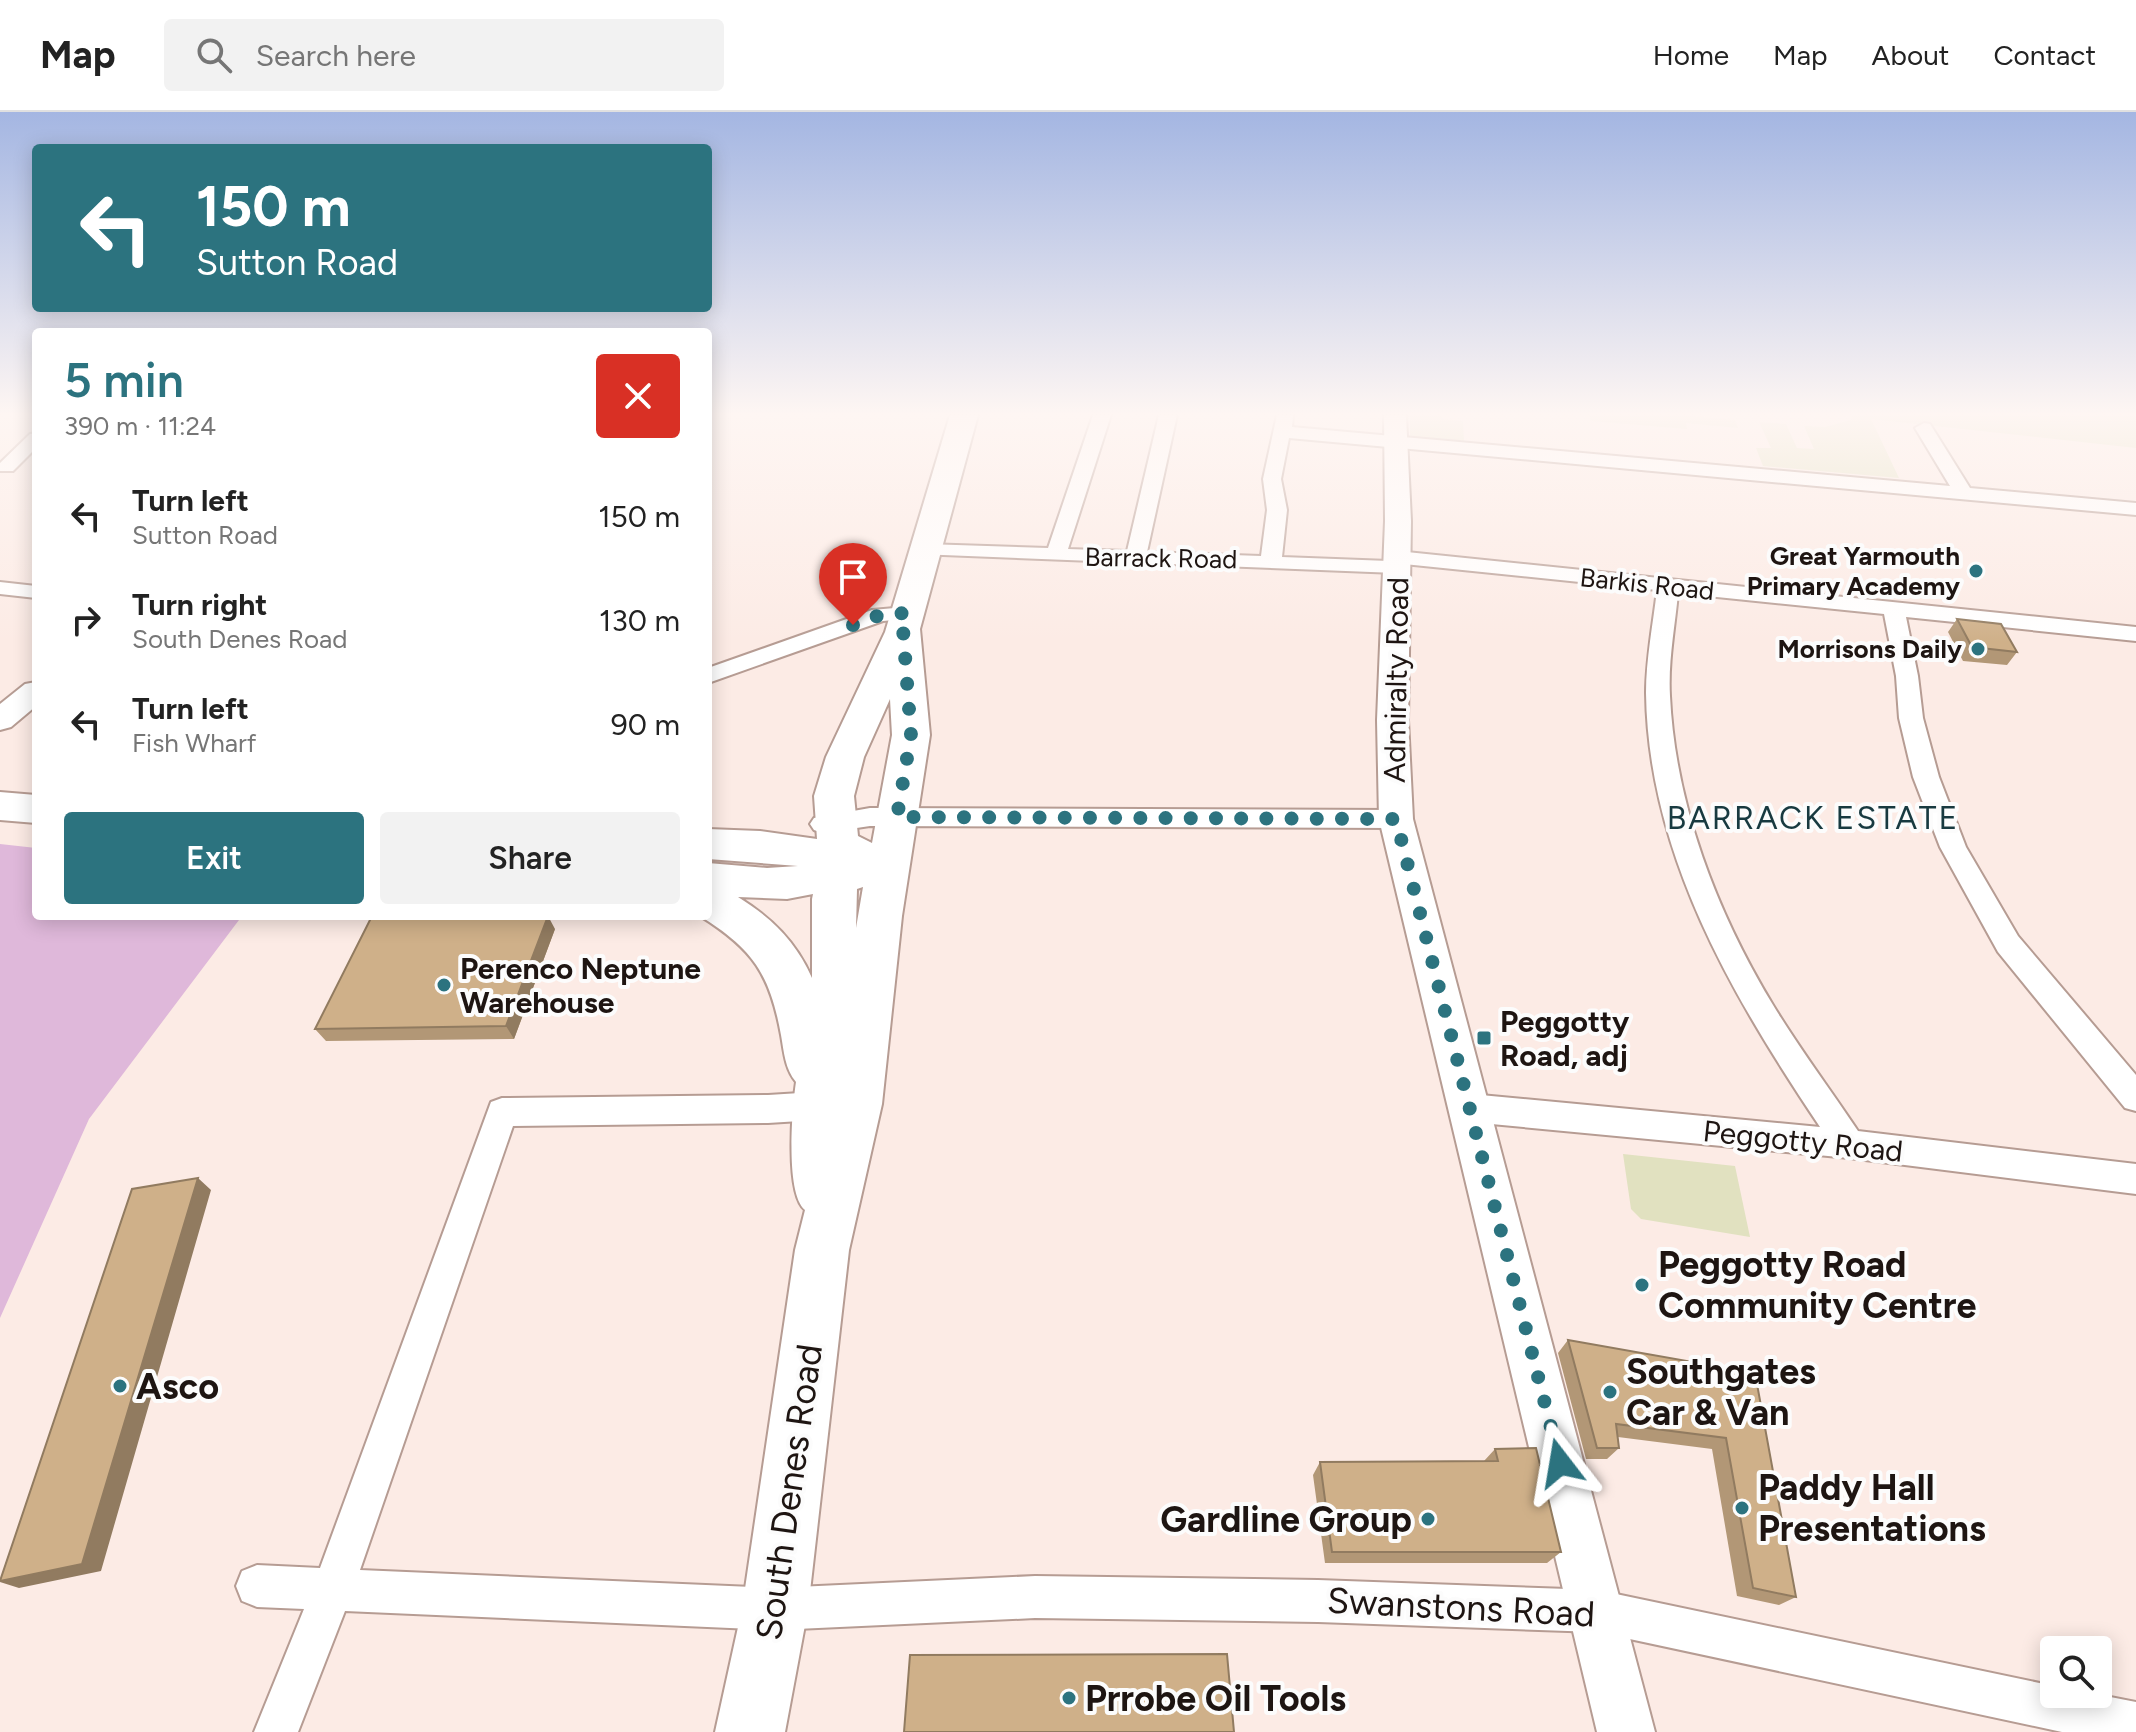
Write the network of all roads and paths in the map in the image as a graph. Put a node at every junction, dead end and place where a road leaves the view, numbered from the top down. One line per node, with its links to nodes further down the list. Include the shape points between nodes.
1 (942, 491): 9 (main road, South Denes Road)
2 (1077, 491): 10 (street)
3 (1151, 491): 11 (street)
4 (1274, 491): 12 (street)
5 (1396, 491): 13 (street, Admiralty Road)
6 (1942, 491): 7 (street)
7 (1963, 493): 8 (street)
8 (2136, 509)
9 (925, 550): 10 (street, Barrack Road); 18 (main road, South Denes Road)
10 (1056, 556): 11 (street, Barrack Road)
11 (1136, 557): 12 (street, Barrack Road)
12 (1271, 561): 13 (street, Barrack Road)
13 (1397, 562): 14 (street, Barkis Road); 25 (street, Admiralty Road)
14 (1668, 587): 17 (street, Barkis Road); 34 (street, via 1658,694 1667,769 1685,843 1716,927 1762,1013)
15 (0, 588): 16 (street)
16 (32, 592)
17 (1894, 610): 19 (street, Barkis Road); 31 (street, via 1911,718 1926,777 1953,847 2008,944)
18 (905, 621): 20 (street, via 880,615); 26 (main road, South Denes Road, via 845,757); 26 (main road, South Denes Road, via 911,735)
19 (2136, 634)
20 (712, 675)
21 (32, 694): 22 (street)
22 (0, 720)
23 (0, 806): 24 (main road)
24 (32, 809)
25 (1396, 819): 26 (street); 33 (street, Admiralty Road)
26 (850, 824): 27 (main road, via 813,853); 28 (main road, via 817,879 763,885); 30 (main road, South Denes Road); 30 (main road, via 859,876 870,888); 32 (main road, South Denes Road, via 834,899)
27 (712, 844)
28 (712, 879)
29 (712, 903): 32 (main road, via 761,935 791,976)
30 (880, 916): 32 (main road, South Denes Road)
31 (2136, 1098)
32 (837, 1105): 37 (street, via 502,1112); 38 (main road, South Denes Road)
33 (1470, 1108): 34 (street, Peggotty Road); 39 (street, Admiralty Road)
34 (1849, 1144): 35 (street, Peggotty Road)
35 (2136, 1179)
36 (257, 1586): 37 (street, Swanstons Road)
37 (332, 1591): 38 (street, Swanstons Road); 41 (street)
38 (775, 1609): 39 (street, Swanstons Road, via 1035,1597); 42 (main road, South Denes Road)
39 (1597, 1611): 40 (street, Swanstons Road); 43 (street, Admiralty Road)
40 (2136, 1724)
41 (276, 1732)
42 (750, 1732)
43 (1626, 1732)

